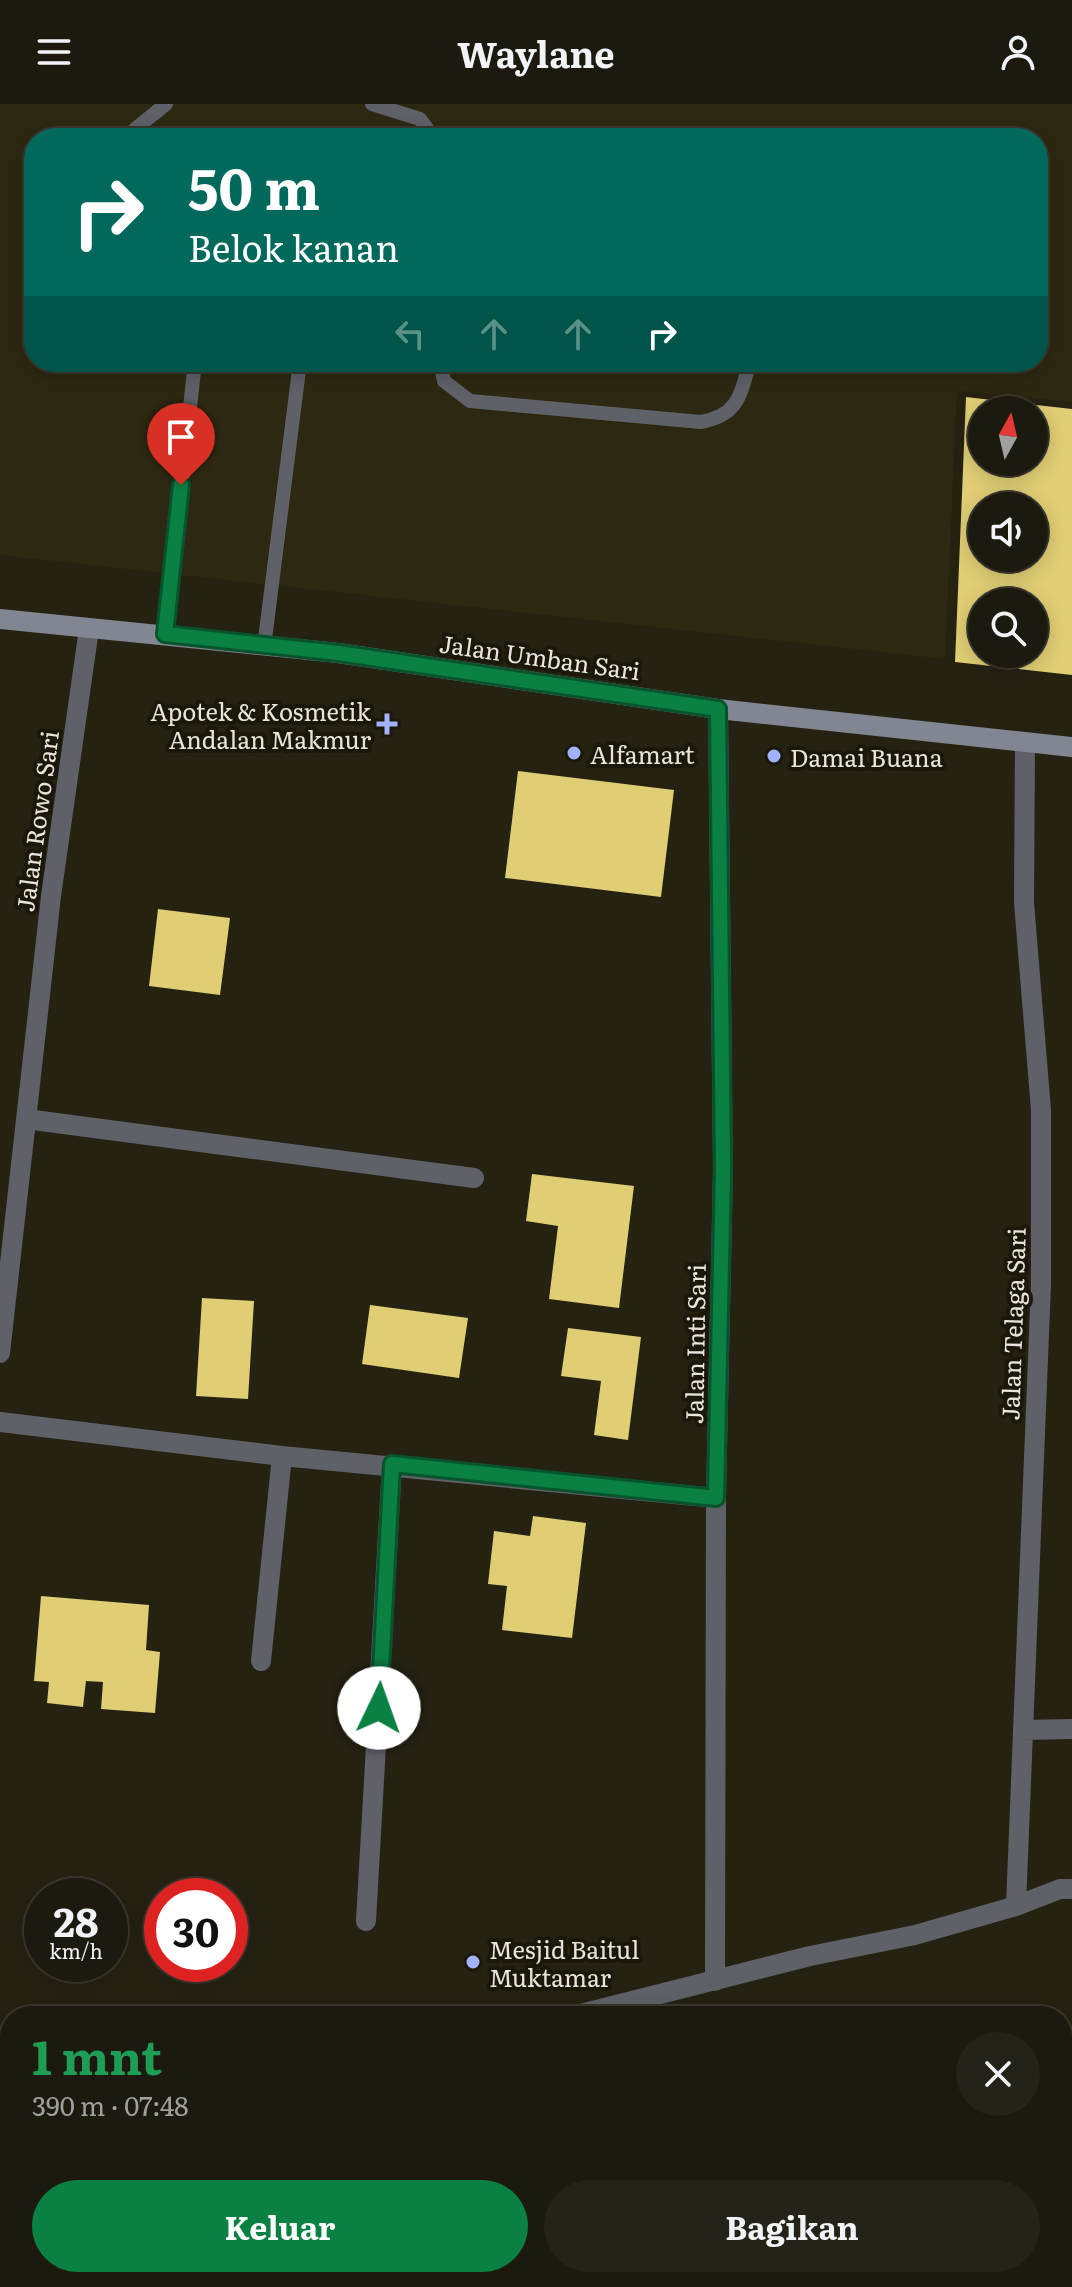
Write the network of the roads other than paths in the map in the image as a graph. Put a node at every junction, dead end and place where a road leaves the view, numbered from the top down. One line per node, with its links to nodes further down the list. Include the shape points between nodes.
1 (166, 104): 3 (lane)
2 (372, 104): 4 (lane, via 420,119)
3 (136, 128)
4 (427, 128)
5 (194, 372): 11 (lane)
6 (299, 372): 12 (lane)
7 (442, 372): 8 (lane, via 444,381 470,401 701,422 721,418 733,408)
8 (746, 372)
9 (0, 619): 10 (main road, Jalan Umban Sari)
10 (89, 629): 11 (main road, Jalan Umban Sari); 16 (street, Jalan Rowo Sari)
11 (165, 634): 12 (main road, Jalan Umban Sari)
12 (264, 647): 13 (main road, Jalan Umban Sari, via 338,653)
13 (718, 709): 14 (main road, Jalan Umban Sari); 22 (street, Jalan Inti Sari, via 723,1170)
14 (1025, 743): 15 (main road, Jalan Umban Sari); 25 (street, Jalan Telaga Sari, via 1024,903 1041,1110 1041,1284)
15 (1072, 747)
16 (26, 1119): 17 (street); 18 (street, Jalan Rowo Sari)
17 (474, 1178)
18 (0, 1353)
19 (0, 1422): 20 (street)
20 (282, 1456): 21 (street); 23 (street)
21 (392, 1464): 22 (street); 28 (street)
22 (716, 1498): 29 (street, Jalan Inti Sari)
23 (261, 1661)
24 (1072, 1729): 25 (street)
25 (1023, 1730): 27 (street, Jalan Telaga Sari)
26 (1072, 1889): 27 (street)
27 (1016, 1906): 29 (street)
28 (366, 1921)
29 (715, 1981): 30 (street)
30 (614, 2006)

